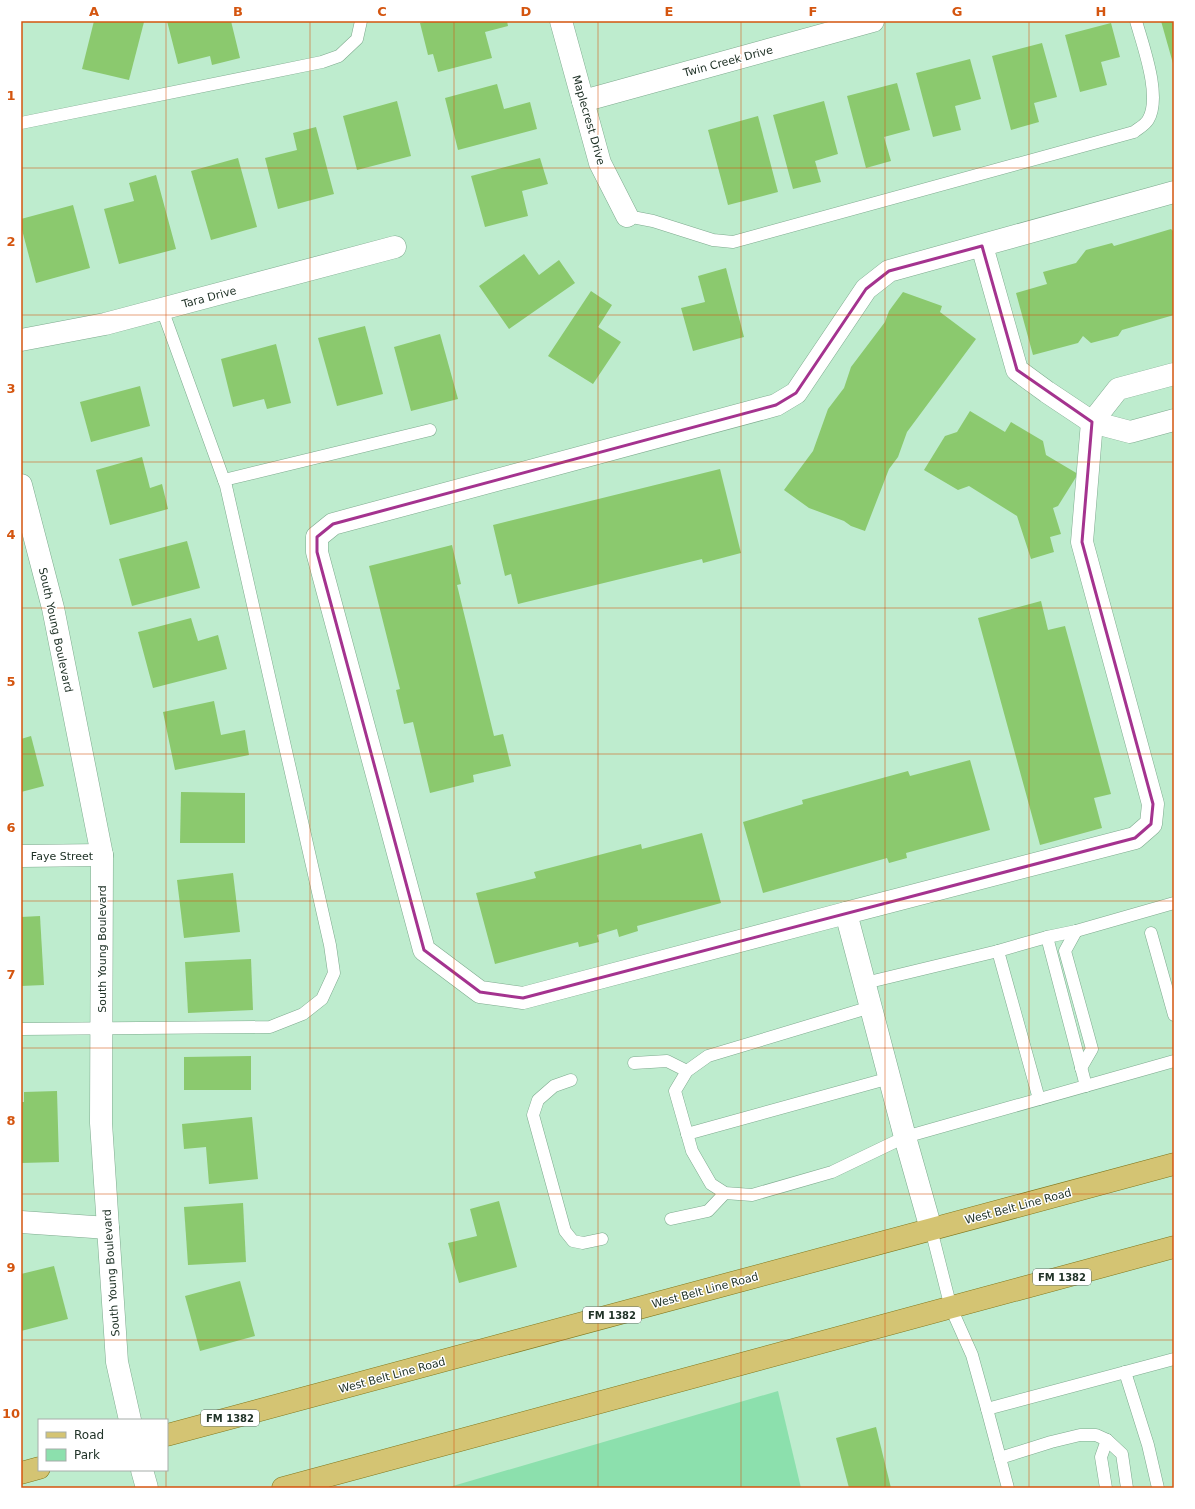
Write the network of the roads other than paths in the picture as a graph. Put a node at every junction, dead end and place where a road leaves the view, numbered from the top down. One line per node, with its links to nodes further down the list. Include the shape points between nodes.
1 (361, 21): 6 (lane, via 357,39 339,56 322,62)
2 (561, 21): 5 (street, Maplecrest Drive)
3 (872, 21): 5 (street, Twin Creek Drive)
4 (1136, 21): 8 (lane, via 1152,82 1153,99 1148,120 1134,132 732,242 713,240 653,221)
5 (583, 100): 8 (street, Maplecrest Drive, via 600,163)
6 (21, 123)
7 (1174, 192): 9 (street)
8 (626, 216)
9 (982, 246): 15 (street, via 1017,370); 22 (street, via 889,270 866,289 796,393 776,406 333,524 318,537 317,552 424,950 480,992 523,998)
10 (395, 247): 11 (street, Tara Drive)
11 (162, 309): 12 (street, Tara Drive, via 105,324); 17 (lane)
12 (21, 340)
13 (1174, 374): 15 (street, via 1118,389)
14 (1174, 420): 15 (street, via 1130,432)
15 (1092, 422): 22 (street, via 1082,542 1153,804 1151,824 1135,838)
16 (430, 430): 17 (lane)
17 (224, 480): 31 (lane, via 330,945 334,973 322,999 303,1014 270,1026)
18 (21, 485): 19 (street, South Young Boulevard, via 53,608)
19 (102, 855): 20 (street, Faye Street); 31 (street, South Young Boulevard)
20 (21, 856)
21 (1174, 903): 23 (lane)
22 (846, 913): 27 (street)
23 (1076, 931): 25 (lane); 34 (lane, via 1064,951 1092,1049)
24 (1151, 933): 29 (lane)
25 (1047, 937): 26 (lane); 34 (lane)
26 (998, 951): 27 (lane); 39 (lane)
27 (865, 983): 28 (street)
28 (871, 1007): 35 (lane, via 708,1056); 36 (street)
29 (1174, 1015)
30 (21, 1029): 31 (lane)
31 (101, 1029): 46 (street, South Young Boulevard, via 101,1123)
32 (1174, 1061): 38 (lane)
33 (634, 1063): 35 (lane, via 667,1061)
34 (1081, 1068): 38 (lane)
35 (687, 1071): 40 (lane, via 675,1091)
36 (890, 1078): 40 (lane); 41 (street)
37 (571, 1080): 48 (lane, via 554,1086 538,1100 533,1115 565,1231 573,1241 582,1243)
38 (1086, 1086): 39 (lane)
39 (1038, 1099): 41 (lane)
40 (688, 1134): 43 (lane, via 692,1151 711,1184)
41 (905, 1137): 43 (lane, via 832,1172 752,1196); 47 (street)
42 (1174, 1164): 47 (main road, West Belt Line Road / FM 1382)
43 (725, 1193): 44 (lane, via 708,1211)
44 (671, 1219)
45 (21, 1222): 46 (street)
46 (108, 1228): 54 (street, South Young Boulevard, via 117,1362)
47 (931, 1230): 50 (lane); 55 (main road, West Belt Line Road / FM 1382)
48 (602, 1239)
49 (1174, 1247): 50 (main road, FM 1382)
50 (951, 1308): 53 (lane, via 972,1355); 62 (main road, FM 1382)
51 (1174, 1359): 52 (lane)
52 (1125, 1372): 53 (lane); 66 (lane, via 1148,1445)
53 (987, 1409): 57 (lane)
54 (130, 1419)
55 (168, 1435)
56 (1107, 1440): 57 (lane, via 1096,1435 1080,1435); 64 (lane, via 1101,1457); 65 (lane, via 1122,1454)
57 (1000, 1458): 63 (lane)
58 (38, 1468): 60 (main road)
59 (142, 1471): 61 (street)
60 (21, 1473)
61 (146, 1488)
62 (283, 1488)
63 (1008, 1488)
64 (1106, 1488)
65 (1127, 1488)
66 (1158, 1488)

